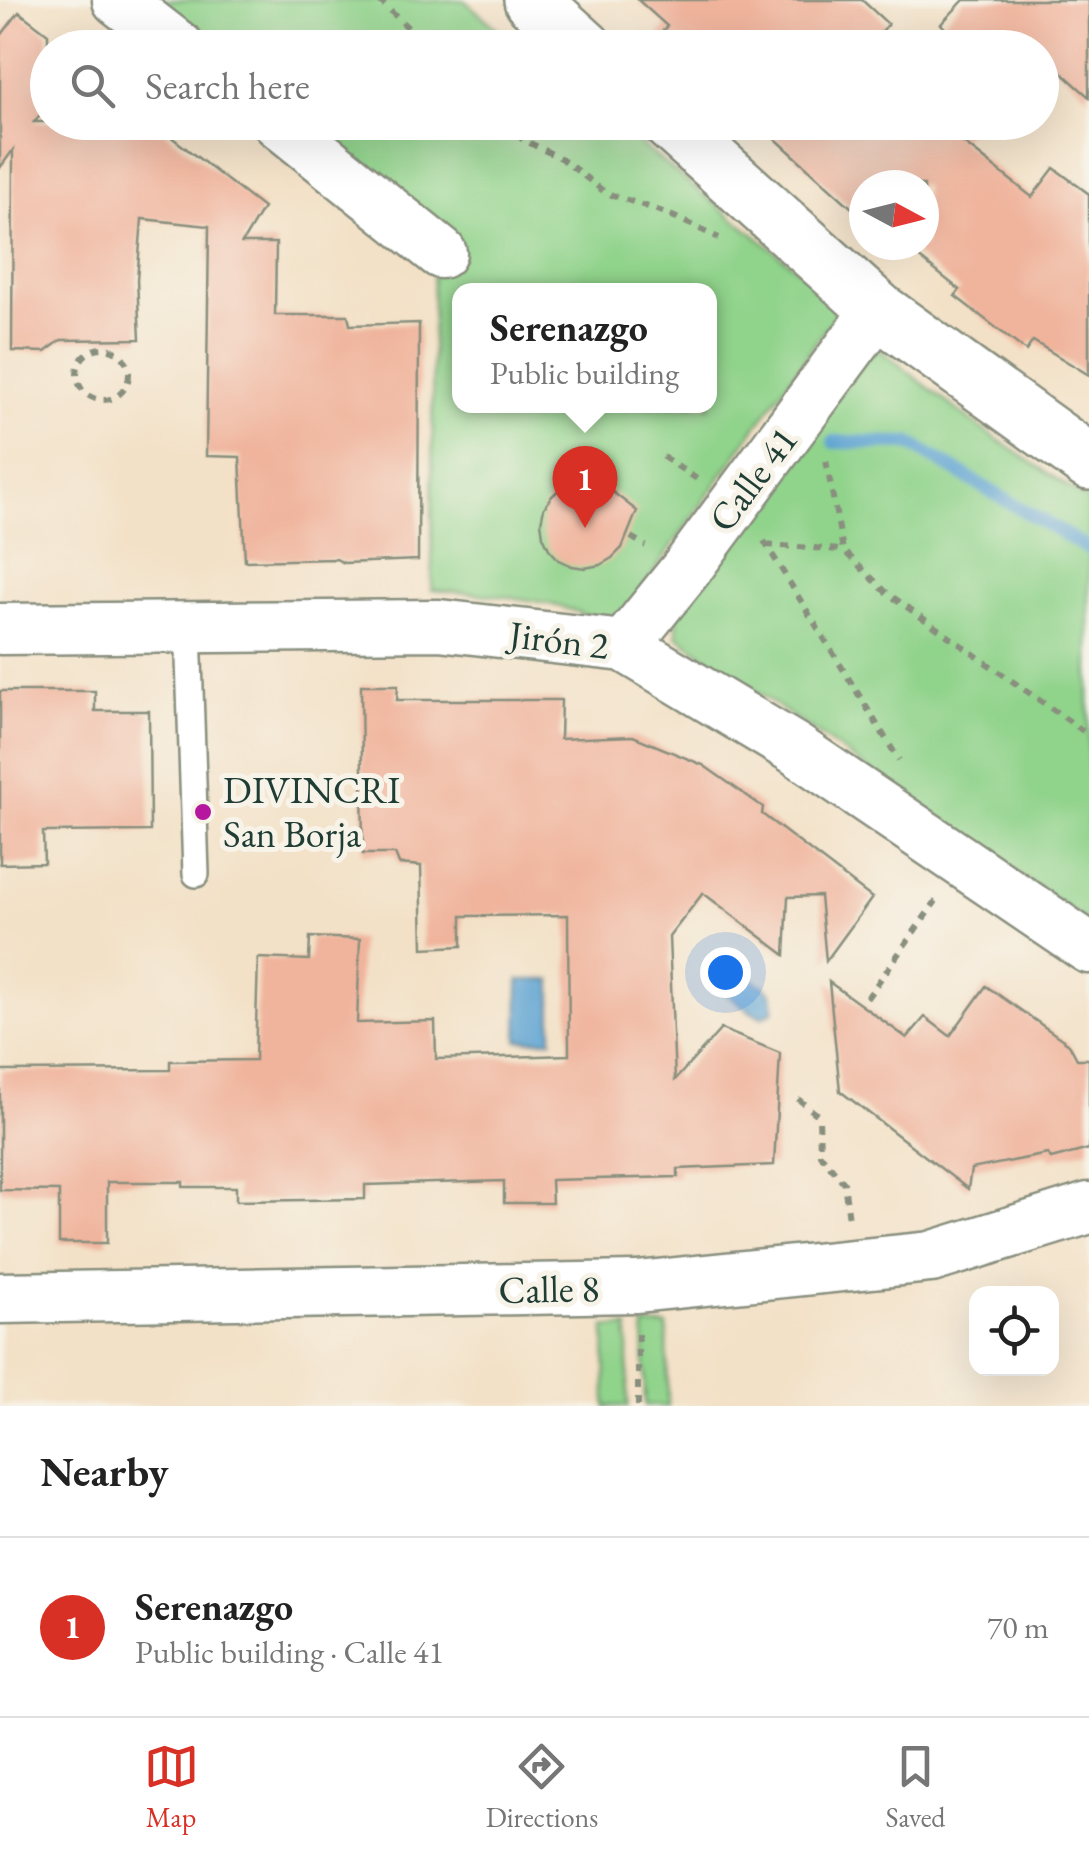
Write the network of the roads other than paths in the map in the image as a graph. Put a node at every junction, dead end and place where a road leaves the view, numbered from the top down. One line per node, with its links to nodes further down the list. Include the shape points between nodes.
1 (118, 0): 3 (street)
2 (532, 0): 4 (street)
3 (157, 30)
4 (565, 30)
5 (300, 140): 7 (street)
6 (689, 140): 8 (street)
7 (441, 253)
8 (878, 310): 9 (street); 12 (street, Calle 41)
9 (1089, 462)
10 (188, 627): 11 (street, Jirón 2); 12 (street, Jirón 2, via 439,625); 13 (lane)
11 (0, 629)
12 (624, 646): 14 (street, Jirón 2, via 794,748)
13 (196, 874)
14 (1089, 948)
15 (1089, 1208): 16 (street, Calle 8, via 931,1257 637,1287)
16 (0, 1298)

